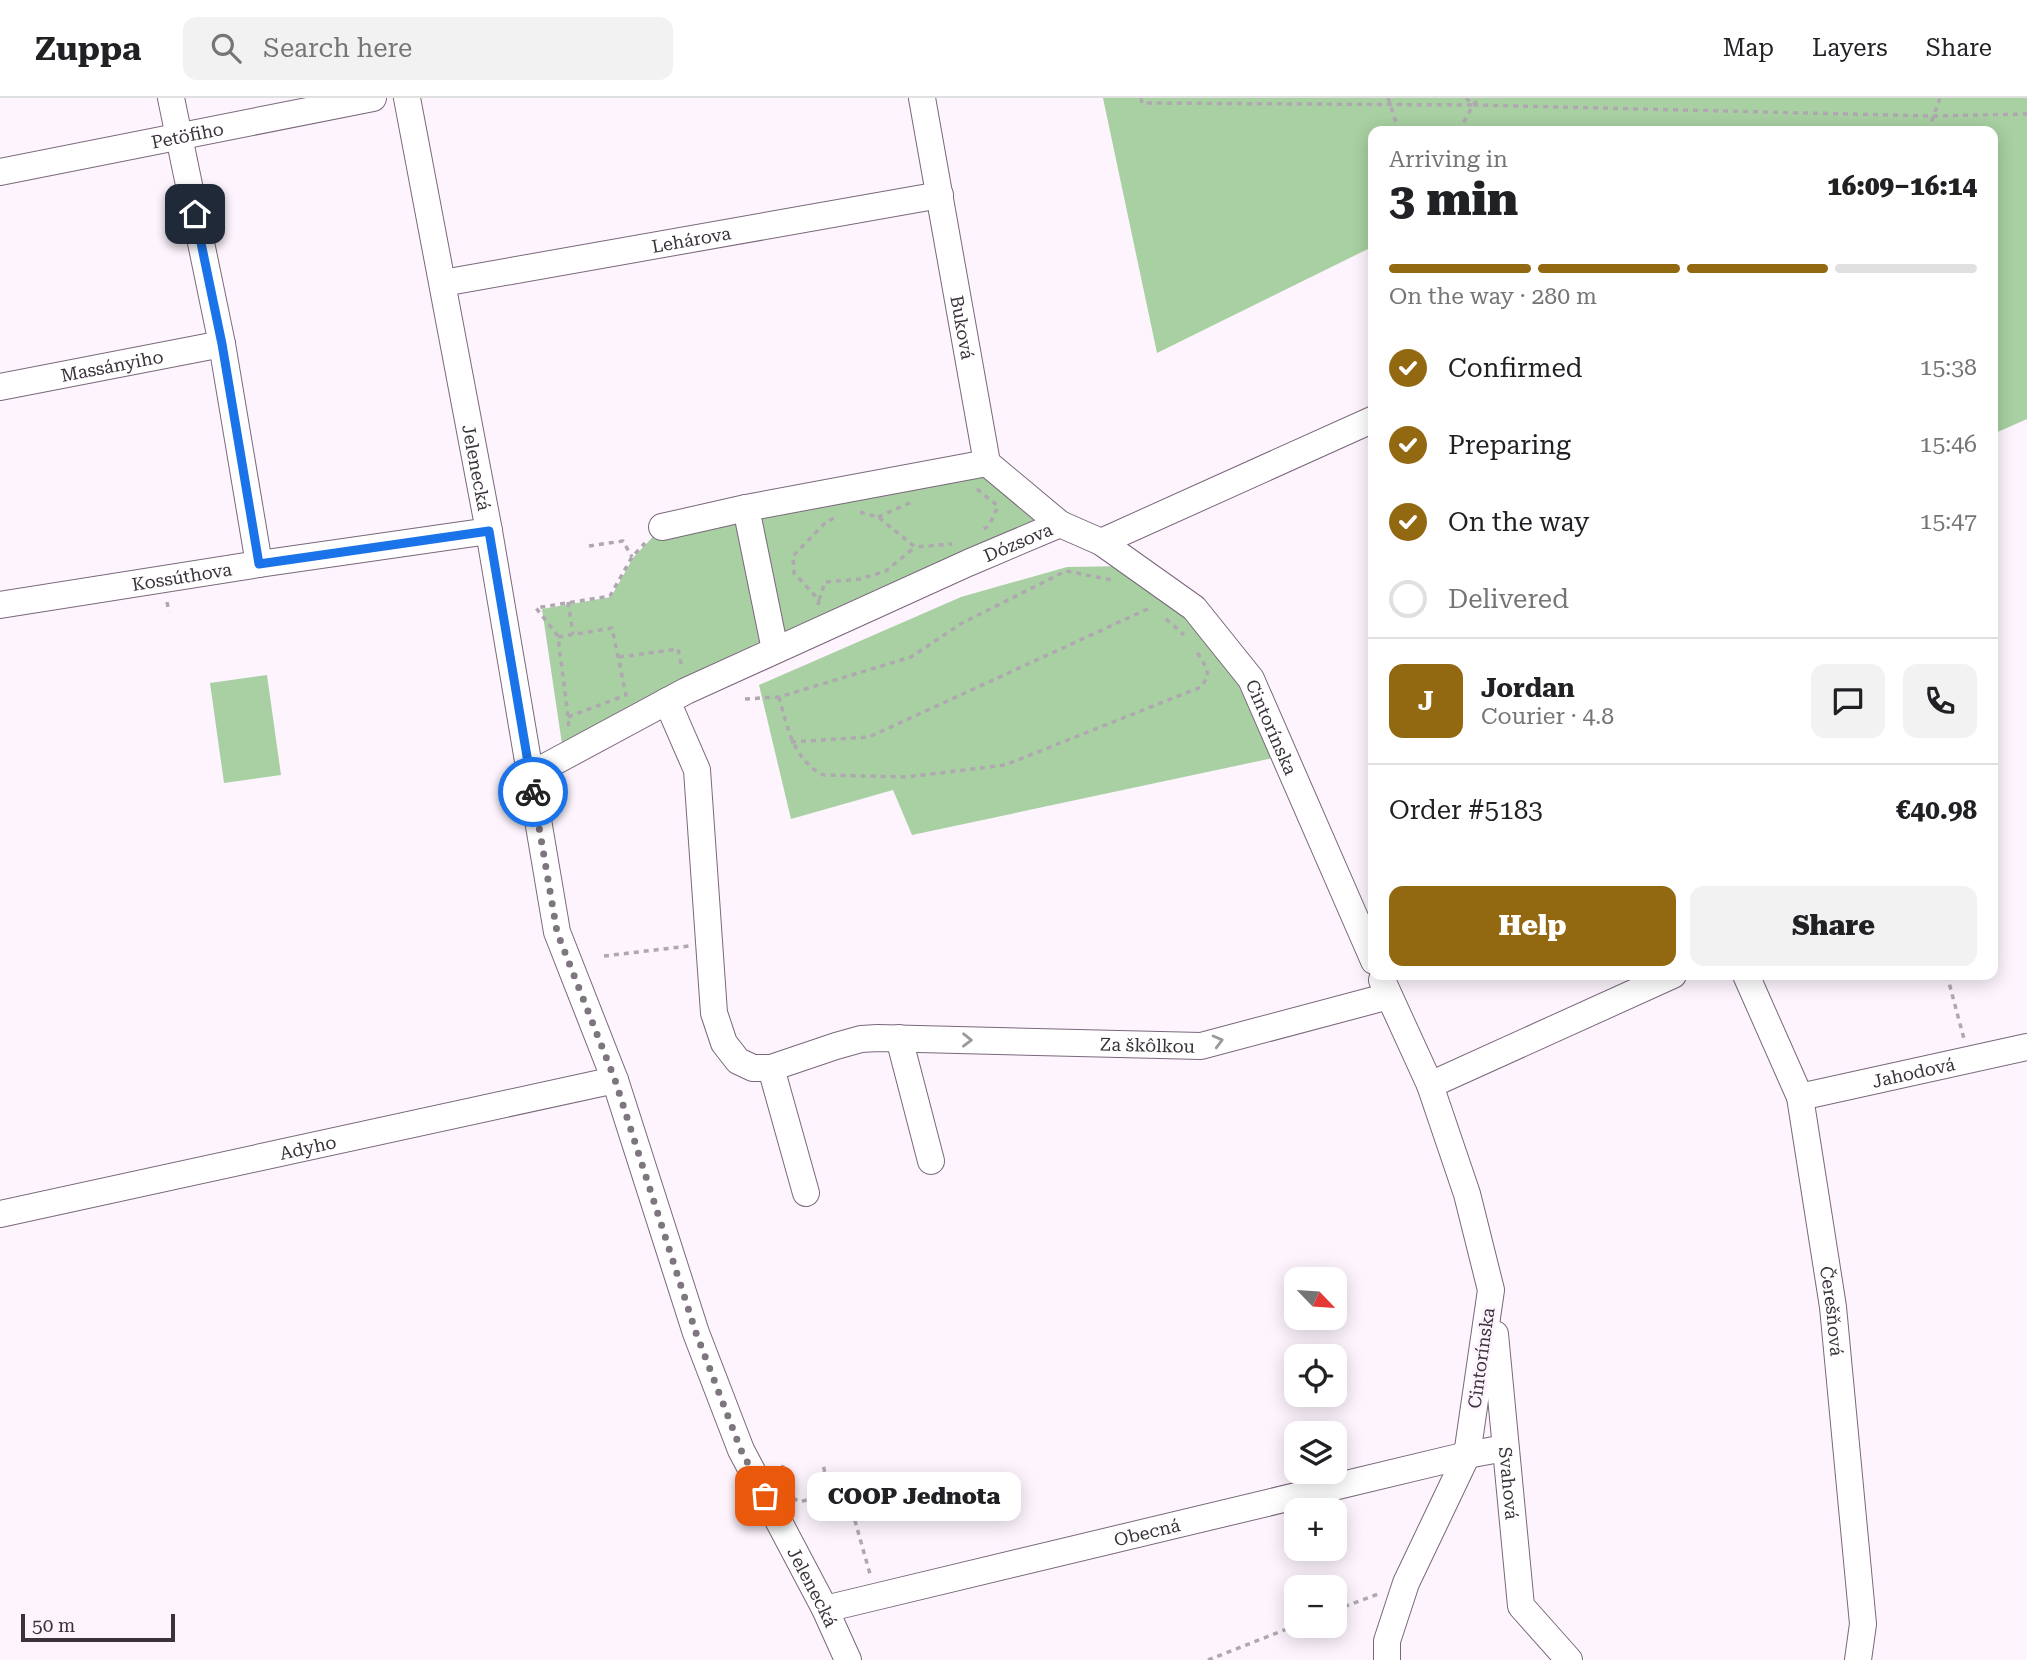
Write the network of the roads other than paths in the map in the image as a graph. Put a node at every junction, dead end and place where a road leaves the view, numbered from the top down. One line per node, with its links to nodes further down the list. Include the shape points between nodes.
1 (171, 98): 5 (street)
2 (373, 98): 5 (street, Petöfiho)
3 (407, 98): 8 (street, Jelenecká)
4 (922, 98): 7 (street, Buková)
5 (178, 137): 6 (street, Petöfiho); 9 (street)
6 (0, 172)
7 (940, 195): 8 (street, Lehárova); 12 (street, Buková)
8 (443, 283): 16 (street, Jelenecká)
9 (222, 344): 10 (street, Massányiho); 18 (street)
10 (0, 387)
11 (1368, 422): 17 (street)
12 (980, 464): 13 (street); 14 (street)
13 (746, 508): 15 (street); 20 (street)
14 (1059, 524): 17 (street, Dózsova); 20 (street, Dózsova)
15 (662, 527)
16 (489, 531): 18 (street, Kossúthova); 22 (street, Jelenecká)
17 (1101, 542): 23 (street, Cintorínska, via 1194,608 1251,679)
18 (259, 564): 19 (street, Kossúthova)
19 (0, 605)
20 (775, 650): 21 (street, Dózsova)
21 (667, 701): 22 (street, Dózsova); 29 (street, via 697,770 714,1013 724,1043 738,1061)
22 (530, 775): 30 (street, Jelenecká, via 557,932)
23 (1368, 947)
24 (1662, 980): 31 (street)
25 (1748, 980): 32 (street, Čerešňová)
26 (1384, 985): 27 (street, Za škôlkou, one-way to 26, via 1201,1046); 31 (street, Cintorínska)
27 (899, 1038): 29 (street, Za škôlkou, via 861,1039); 33 (street)
28 (2027, 1047): 32 (street, Jahodová)
29 (771, 1069): 34 (street)
30 (615, 1080): 35 (street, Adyho); 39 (street, Jelenecká, via 696,1333 741,1450)
31 (1430, 1085): 36 (street, Cintorínska, via 1467,1194)
32 (1800, 1097): 43 (street, Čerešňová, via 1833,1307 1863,1624)
33 (931, 1161)
34 (806, 1193)
35 (0, 1214)
36 (1491, 1290): 37 (street, Svahová); 38 (street, Cintorínska)
37 (1505, 1448): 38 (street, Obecná); 42 (street, Svahová, via 1521,1606)
38 (1467, 1455): 39 (street, Obecná); 41 (street, Cintorínska, via 1406,1583 1387,1641)
39 (825, 1609): 40 (street, Jelenecká)
40 (848, 1660)
41 (1387, 1660)
42 (1569, 1660)
43 (1858, 1660)

